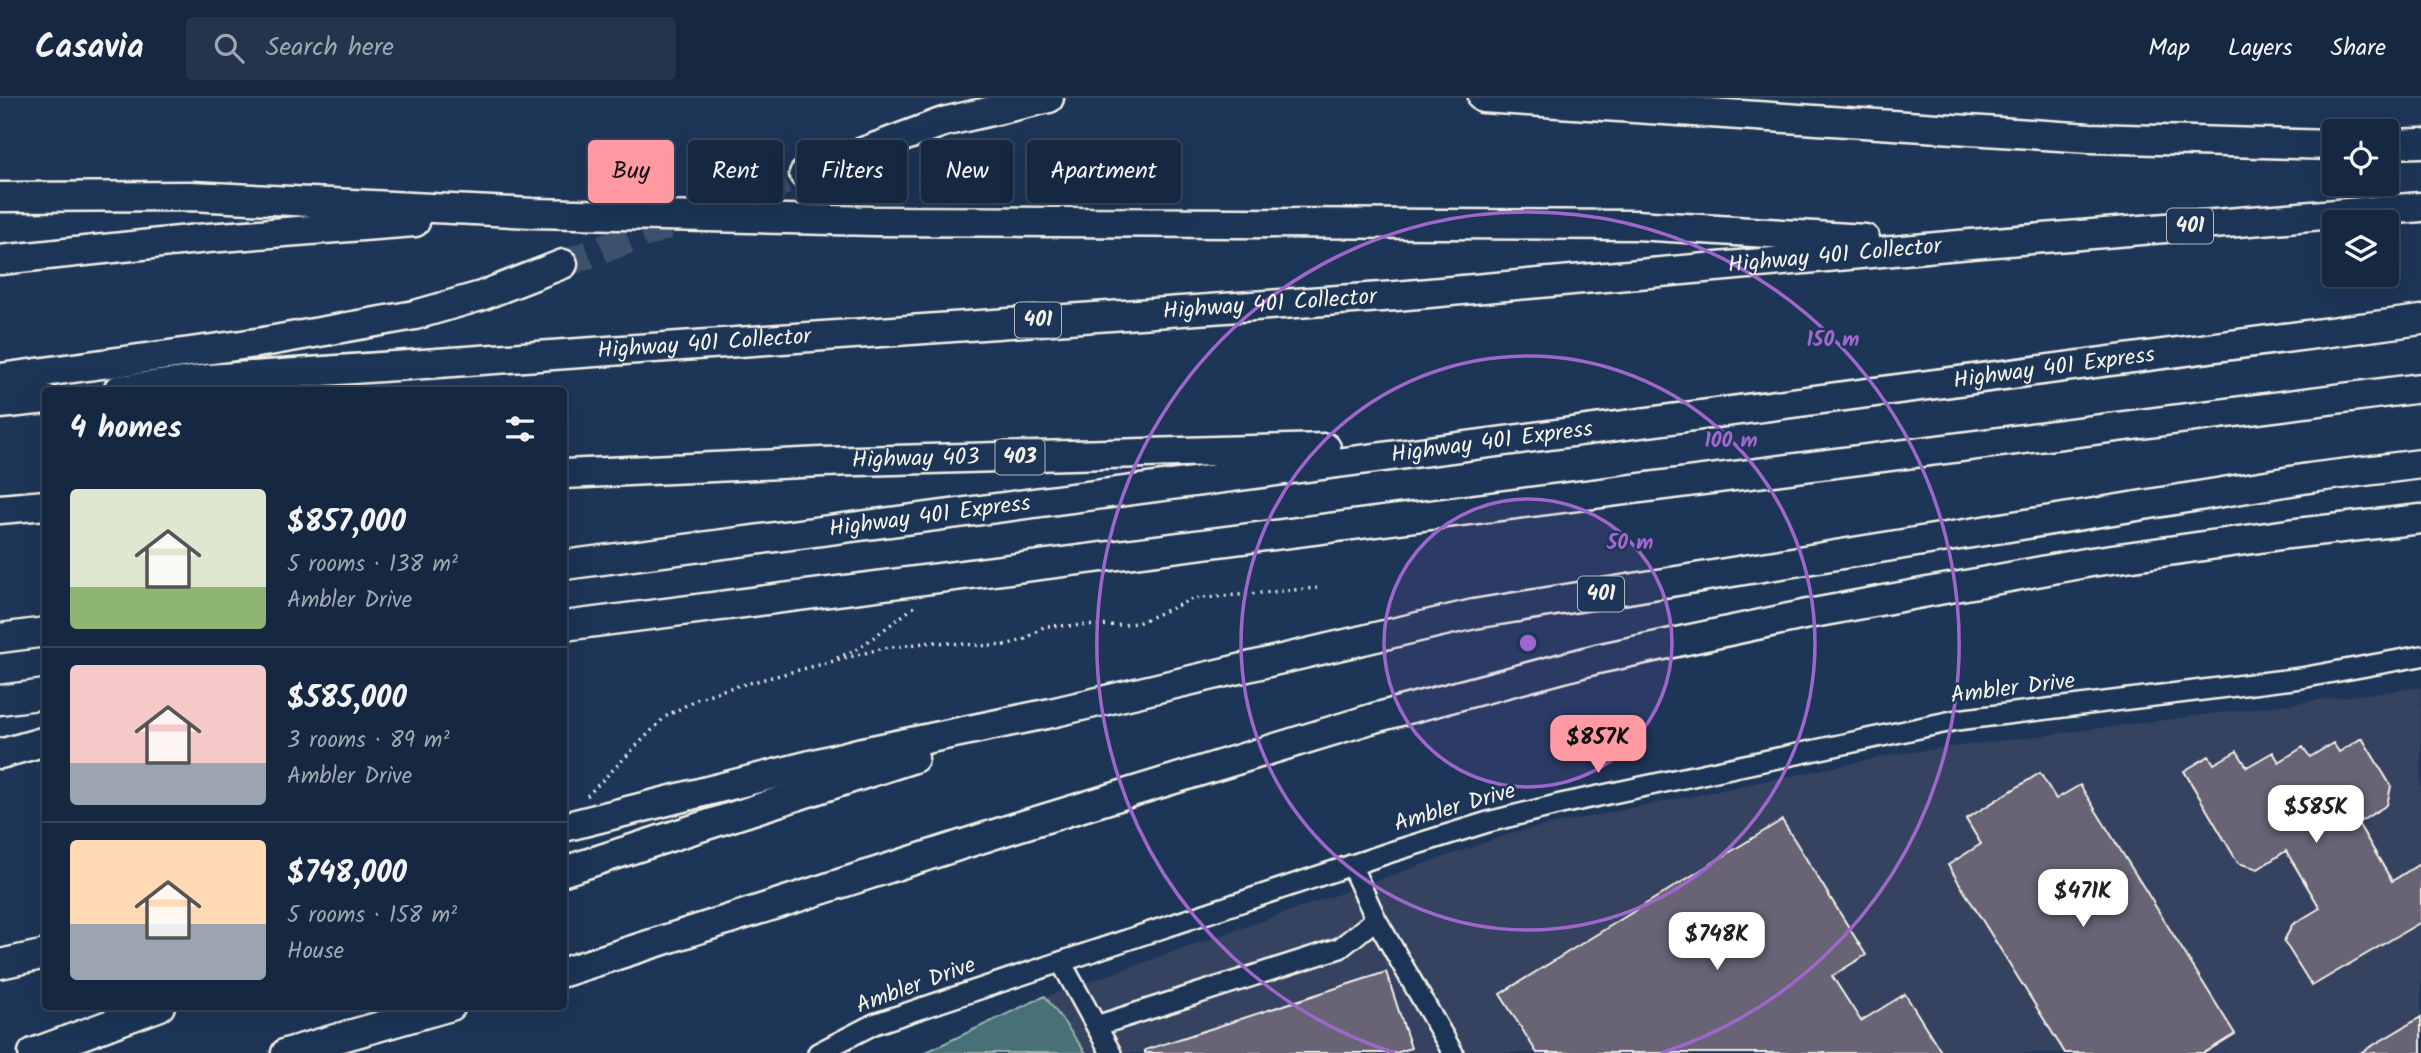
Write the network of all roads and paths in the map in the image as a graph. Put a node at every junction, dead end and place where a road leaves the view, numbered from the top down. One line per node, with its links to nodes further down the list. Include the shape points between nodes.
1 (1048, 98): 3 (highway, via 943,122)
2 (1483, 98): 6 (highway, via 2090,138)
3 (895, 140)
4 (2421, 143): 5 (highway)
5 (2399, 144)
6 (2322, 145)
7 (0, 197): 9 (highway, via 191,196)
8 (2421, 207): 10 (highway, Highway 401 Collector / 401)
9 (533, 213): 10 (highway, via 889,222 1636,225); 11 (highway, via 208,238)
10 (1959, 245): 15 (highway, Highway 401 Collector / 401, via 1396,296)
11 (0, 260)
12 (563, 264): 14 (highway, via 481,296 415,315 263,342)
13 (2421, 320): 19 (highway, Highway 401 Express)
14 (0, 377)
15 (143, 387)
16 (2421, 388): 28 (highway)
17 (42, 399): 18 (highway)
18 (0, 404)
19 (1476, 444): 21 (highway, Highway 403 / 403, via 821,462); 25 (highway, Highway 401 Express)
20 (2421, 464): 35 (highway, 401, via 2309,478 1474,614)
21 (567, 474)
22 (42, 505): 23 (highway)
23 (0, 509)
24 (2421, 519): 46 (highway, via 2091,562 1808,614 1597,659 1374,718)
25 (567, 565)
26 (1317, 588): 32 (path, via 1192,599 1140,622 1045,626 1024,640 1004,645 921,643)
27 (925, 598): 32 (path, via 858,649)
28 (567, 628)
29 (42, 633): 30 (highway)
30 (0, 638)
31 (2421, 656): 40 (street, Ambler Drive, via 2301,678 1957,720 1561,804)
32 (829, 662): 38 (path, via 726,689 680,707 648,732)
33 (42, 695): 34 (highway)
34 (0, 701)
35 (1051, 713): 39 (highway, 401, via 858,753); 41 (highway)
36 (42, 742): 37 (highway)
37 (0, 754)
38 (582, 801)
39 (567, 826)
40 (1352, 865): 42 (street); 44 (street, Ambler Drive)
41 (567, 870)
42 (1376, 919): 49 (street, via 1340,948); 54 (street)
43 (42, 955): 45 (highway)
44 (1061, 962): 49 (street); 52 (street, Ambler Drive, via 874,1024)
45 (0, 964)
46 (567, 971)
47 (149, 1010): 50 (highway)
48 (437, 1010): 51 (highway)
49 (1096, 1026): 53 (street)
50 (33, 1053)
51 (286, 1053)
52 (818, 1053)
53 (1111, 1053)
54 (1453, 1053)

